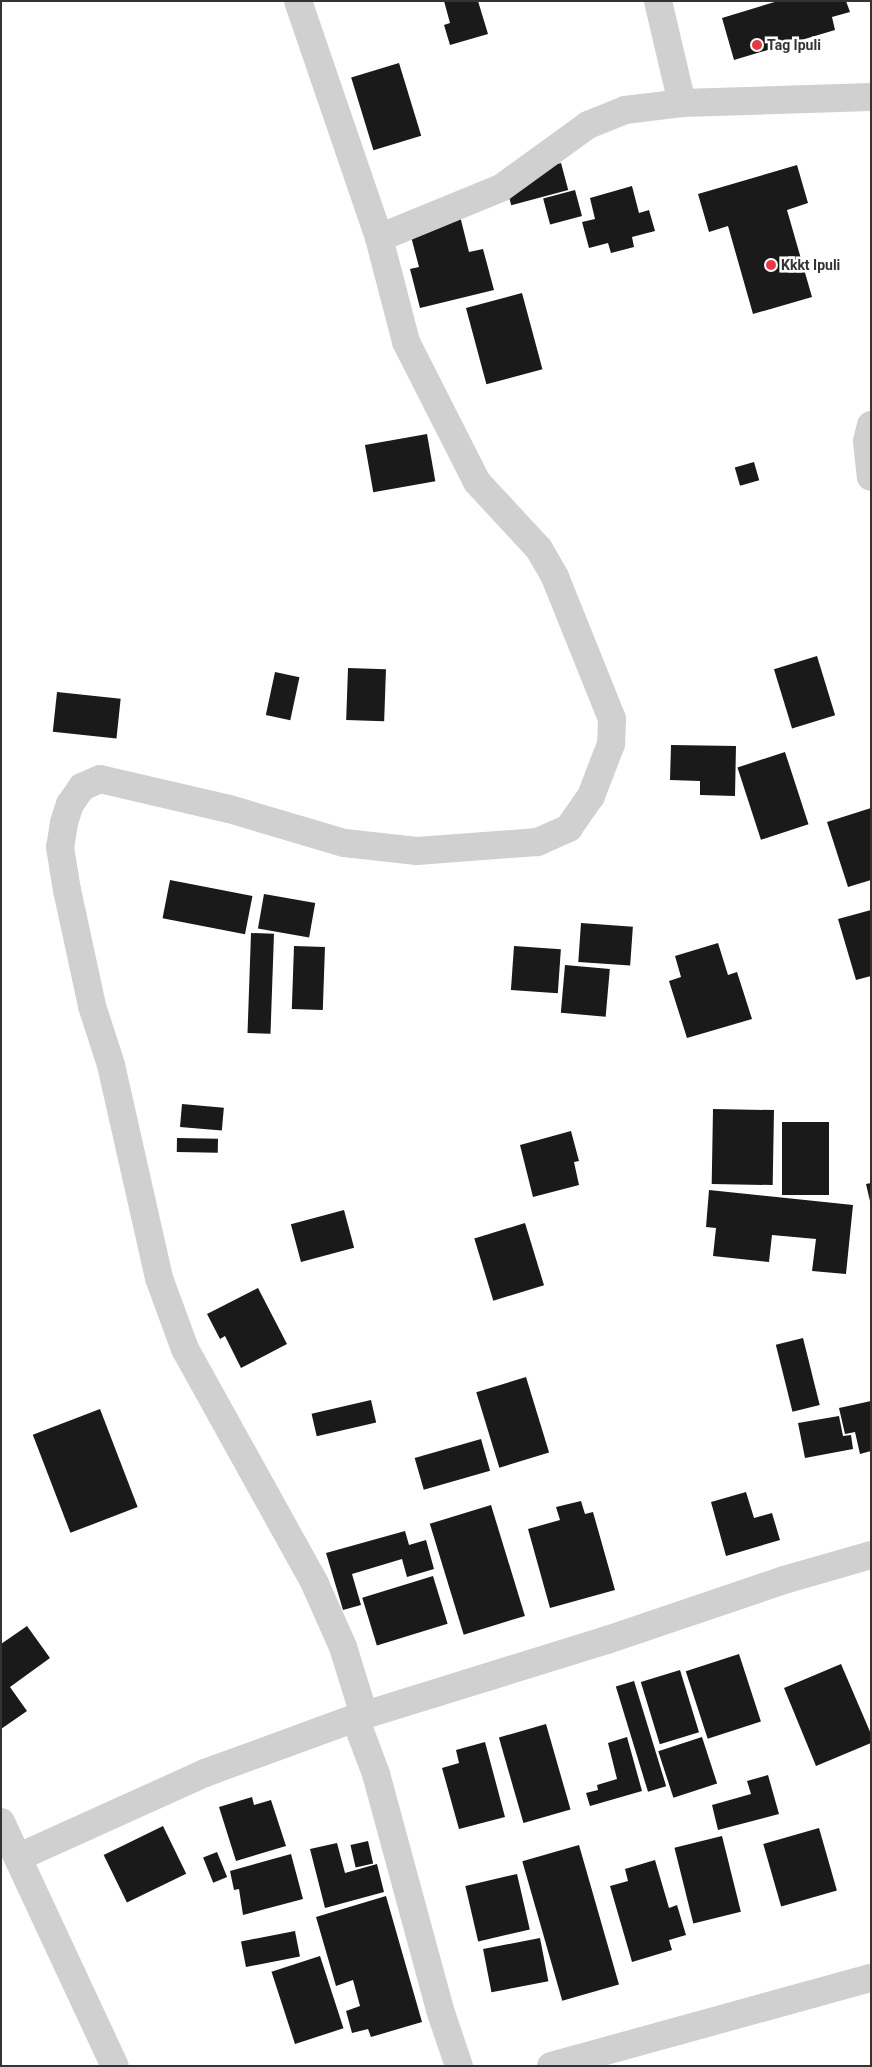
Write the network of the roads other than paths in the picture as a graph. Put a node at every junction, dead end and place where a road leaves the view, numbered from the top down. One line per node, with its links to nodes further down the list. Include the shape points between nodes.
1 (298, 1): 5 (street)
2 (658, 1): 4 (street)
3 (871, 97): 4 (street)
4 (682, 103): 5 (street, via 625,110 603,118 588,125 501,188)
5 (379, 238): 9 (street, via 406,342 477,482 539,549 556,577 612,718 611,744 591,796 569,828 537,842 417,851 344,843 229,809 100,779 82,787 70,804 60,848 92,1006 111,1065 159,1278 185,1349 315,1584 342,1647)
6 (871, 425): 7 (street, via 866,441)
7 (871, 477)
8 (871, 1555): 9 (street)
9 (360, 1716): 11 (street, via 205,1773); 15 (street, via 437,2001)
10 (1, 1822): 11 (street)
11 (19, 1857): 14 (street)
12 (871, 1978): 13 (street)
13 (563, 2064)
14 (115, 2066)
15 (459, 2066)

